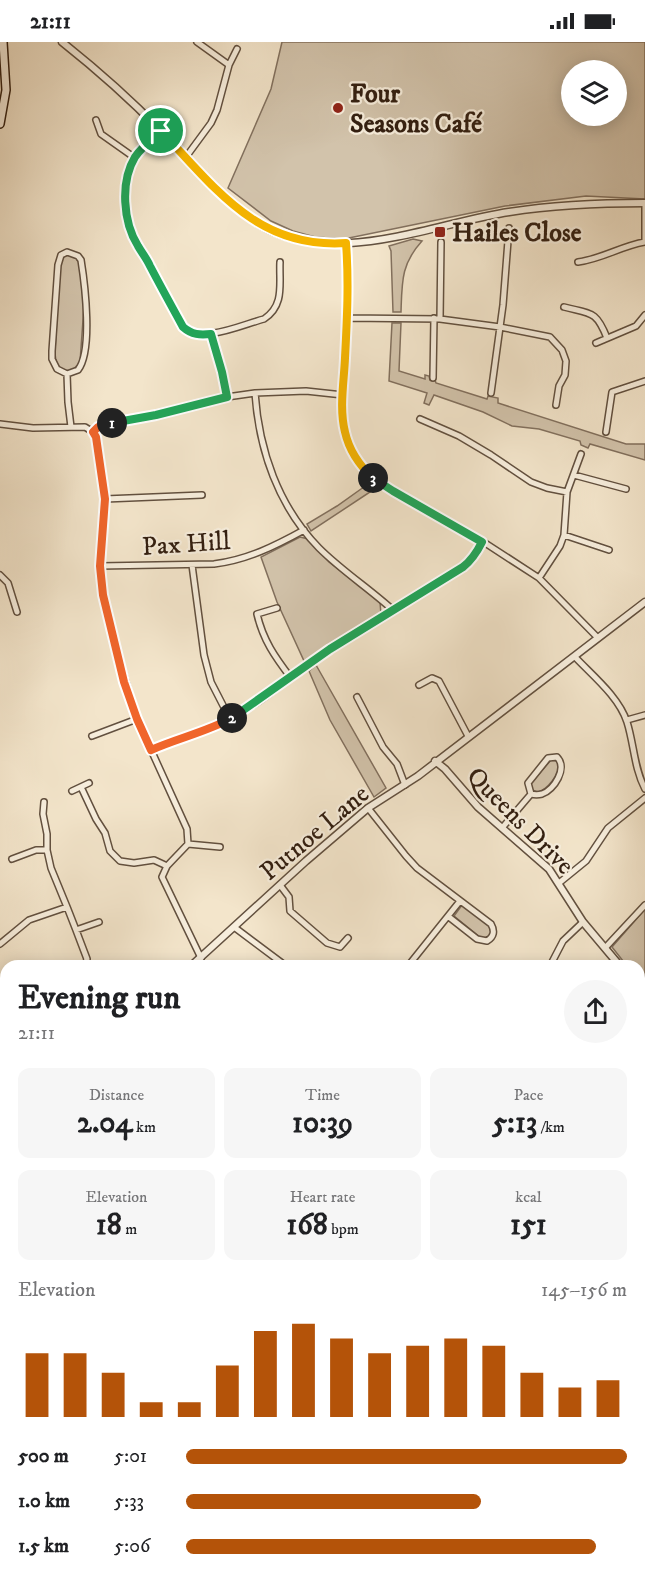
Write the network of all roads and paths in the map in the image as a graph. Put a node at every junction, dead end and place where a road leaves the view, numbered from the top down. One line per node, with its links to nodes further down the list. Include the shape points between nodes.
1 (3, 42): 7 (main road, via 6,90)
2 (62, 42): 8 (street)
3 (197, 42): 5 (street)
4 (237, 49): 5 (street)
5 (230, 65): 9 (street, via 211,123)
6 (96, 120): 10 (street, via 99,136)
7 (0, 124)
8 (161, 131): 9 (street); 10 (street)
9 (186, 157): 15 (street, via 238,209 275,233 308,243)
10 (135, 158): 23 (street, via 128,174 126,196 128,221 137,245 183,327 189,333)
11 (645, 203): 14 (street); 15 (street, via 508,212)
12 (509, 228): 22 (street)
13 (441, 242): 21 (street)
14 (645, 242): 17 (street)
15 (346, 243): 20 (street)
16 (280, 262): 23 (street, via 280,296 271,314)
17 (578, 262)
18 (564, 307): 24 (street, via 593,315)
19 (645, 315): 24 (street, via 636,326)
20 (347, 318): 21 (street); 31 (street)
21 (437, 319): 22 (street); 27 (street)
22 (500, 327): 30 (street); 33 (street, via 550,337 562,350 566,367)
23 (211, 334): 32 (street)
24 (607, 338): 25 (street)
25 (596, 343)
26 (67, 374): 26 (street, via 57,369 52,359 58,265 67,252 81,260 86,306 84,359 78,370); 36 (street)
27 (433, 378)
28 (645, 381): 38 (street, via 609,392)
29 (255, 393): 31 (street); 32 (street); 45 (street, via 260,434 271,472)
30 (491, 393)
31 (343, 394): 47 (street, via 345,431 359,464 393,491)
32 (227, 397): 37 (street, via 106,424)
33 (556, 405)
34 (420, 419): 42 (street, via 491,454 531,482)
35 (0, 424): 36 (street)
36 (71, 427): 37 (street, via 85,427)
37 (93, 432): 44 (street)
38 (606, 432)
39 (581, 454): 40 (street)
40 (574, 475): 41 (street); 42 (street)
41 (626, 489)
42 (567, 492): 46 (street)
43 (202, 495): 44 (street)
44 (105, 499): 50 (street)
45 (304, 530): 49 (street, Pax Hill, via 244,558); 55 (street, via 340,568)
46 (564, 535): 48 (street); 52 (street)
47 (482, 542): 52 (street); 55 (street, via 471,561)
48 (609, 550)
49 (192, 565): 50 (street, Pax Hill); 64 (street, via 204,655 211,682)
50 (100, 566): 63 (street, via 113,639)
51 (0, 575): 56 (street, via 8,583)
52 (540, 578): 57 (street)
53 (645, 602): 57 (street, Putnoe Lane)
54 (277, 608): 59 (street, via 257,614 267,644)
55 (394, 611): 59 (street, via 330,649)
56 (17, 612)
57 (598, 638): 58 (street, Putnoe Lane)
58 (575, 657): 65 (street); 67 (street, Putnoe Lane)
59 (291, 678): 64 (street)
60 (419, 685): 67 (street, via 432,678 440,681)
61 (357, 697): 71 (street, via 383,747 397,764)
62 (645, 715): 65 (street)
63 (137, 719): 66 (street); 68 (street)
64 (230, 719): 68 (street)
65 (627, 720): 73 (street)
66 (92, 736)
67 (468, 736): 69 (street, Putnoe Lane)
68 (151, 750): 80 (street, via 187,830)
69 (435, 761): 71 (street, Putnoe Lane); 79 (street, Queens Drive)
70 (89, 783): 72 (street)
71 (405, 785): 78 (street, Putnoe Lane)
72 (81, 787): 74 (street); 84 (street, via 110,851 120,861 154,860)
73 (645, 789)
74 (72, 791)
75 (531, 794): 75 (street, via 530,778 544,761 557,757 562,772 544,793); 79 (street)
76 (645, 798): 85 (street, via 612,823 586,861)
77 (44, 802): 82 (street)
78 (369, 808): 86 (street, Putnoe Lane); 87 (street, via 417,868)
79 (502, 828): 85 (street, Queens Drive, via 549,869)
80 (188, 843): 81 (street); 84 (street)
81 (220, 847)
82 (47, 850): 83 (street); 89 (street)
83 (12, 859)
84 (167, 866): 98 (street, via 162,877)
85 (559, 883): 92 (street, Queens Drive)
86 (280, 885): 93 (street, Putnoe Lane); 95 (street, via 289,897 290,911 327,943 339,947)
87 (460, 901): 90 (street); 90 (street, via 491,924 492,938 477,939)
88 (645, 906): 97 (street)
89 (66, 907): 94 (street); 96 (street, via 29,920)
90 (449, 917): 102 (street)
91 (99, 922): 94 (street)
92 (583, 922): 97 (street, Queens Drive); 103 (street, via 563,942)
93 (234, 927): 98 (street, Putnoe Lane); 101 (street)
94 (76, 930): 99 (street)
95 (348, 938)
96 (0, 944)
97 (605, 948): 104 (street, Queens Drive)
98 (201, 958): 100 (street, Putnoe Lane)
99 (86, 960)
100 (198, 960)
101 (278, 960)
102 (413, 960)
103 (553, 960)
104 (615, 960)

